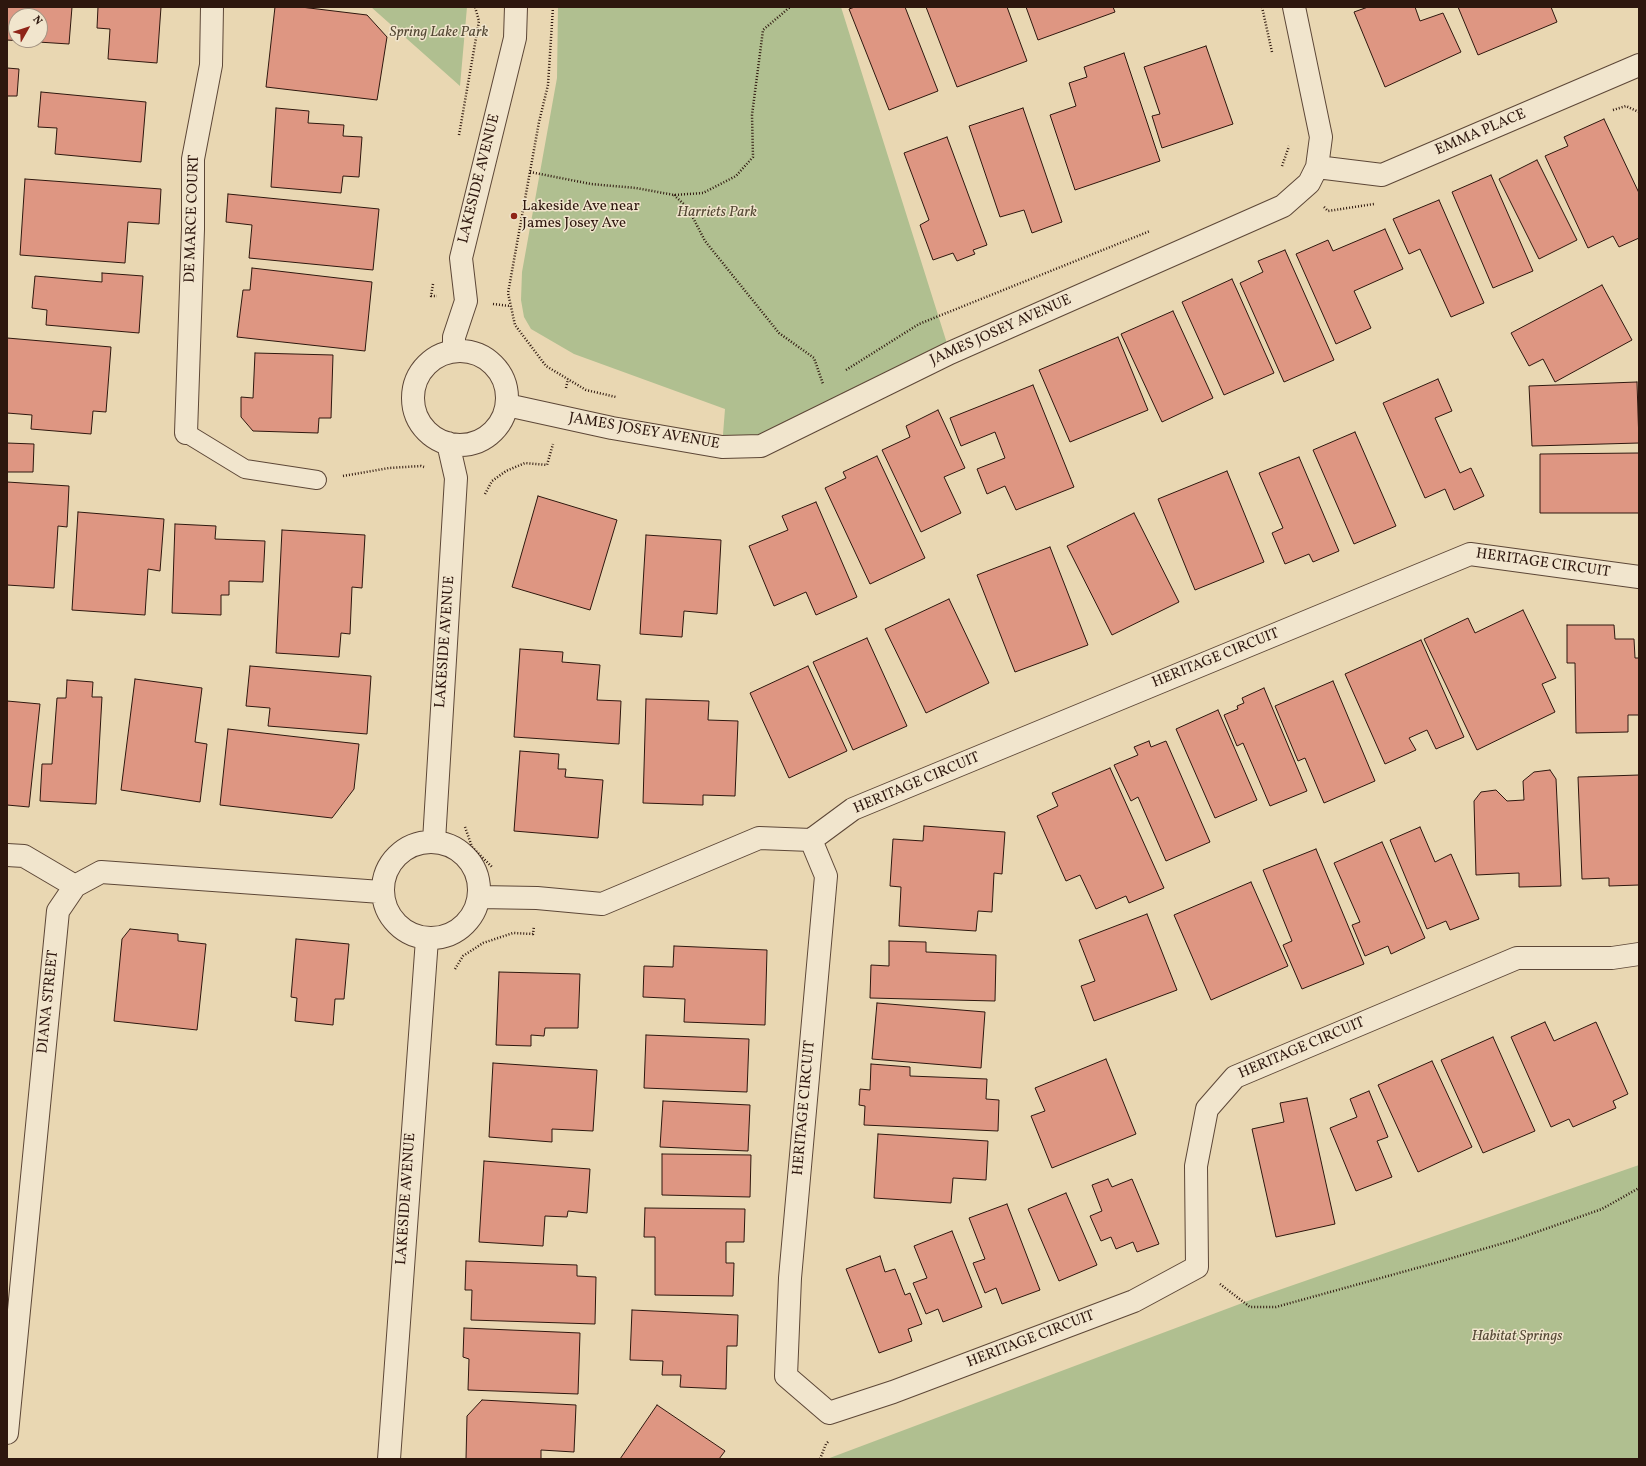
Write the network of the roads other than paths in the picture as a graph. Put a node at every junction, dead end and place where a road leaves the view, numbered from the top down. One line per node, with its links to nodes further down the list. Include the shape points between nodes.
1 (212, 7): 8 (street, DE MARCE COURT, via 211,65 193,160)
2 (516, 7): 6 (street, LAKESIDE AVENUE, via 515,38 461,258 466,301 454,337)
3 (1294, 7): 5 (street, JAMES JOSEY AVENUE, via 1321,137)
4 (1639, 65): 5 (street, EMMA PLACE, via 1382,175)
5 (1318, 167): 7 (street, JAMES JOSEY AVENUE, via 1309,183 1283,206 950,353 761,446 722,447 612,428)
6 (454, 351): 7 (street, via 469,351 494,365 507,391); 9 (street, via 439,356 426,366 417,379 414,395 415,411 422,425 434,436)
7 (507, 405): 9 (street, via 502,420 492,432 479,441 464,445)
8 (186, 433): 10 (lane, via 245,469)
9 (448, 443): 13 (street, LAKESIDE AVENUE, via 456,478)
10 (317, 480)
11 (1639, 578): 12 (street, HERITAGE CIRCUIT, via 1470,554 853,809)
12 (811, 840): 17 (street, via 759,838 602,904 537,898); 19 (street, HERITAGE CIRCUIT, via 826,876 790,1278 786,1376 829,1413 893,1392 1134,1301 1197,1267 1196,1166 1208,1109 1235,1077 1517,958 1612,958)
13 (434, 842): 16 (street, via 418,843 403,850 391,861 384,876); 17 (street, via 449,845 463,854 473,866 478,881)
14 (7, 855): 15 (street, via 24,856)
15 (75, 886): 16 (street, DIANA STREET, via 101,872); 20 (street, DIANA STREET, via 58,911)
16 (382, 892): 18 (street, via 384,906 401,929 413,936)
17 (479, 897): 18 (street, via 471,918 456,933 442,938)
18 (427, 939): 21 (street, LAKESIDE AVENUE)
19 (1639, 954)
20 (7, 1433)
21 (388, 1459)

